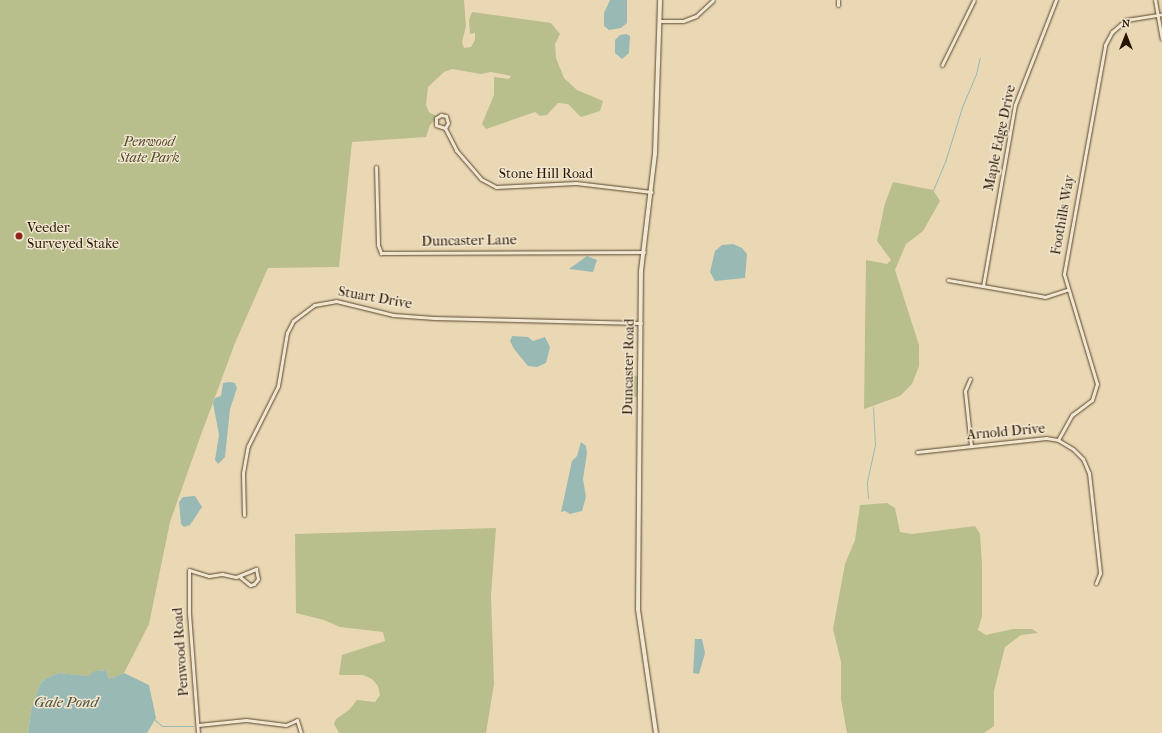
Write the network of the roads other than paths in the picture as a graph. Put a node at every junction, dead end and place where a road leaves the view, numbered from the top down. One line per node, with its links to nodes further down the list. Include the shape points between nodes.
1 (660, 0): 10 (street, Duncaster Road)
2 (713, 0): 10 (street, via 696,16 683,21)
3 (838, 0): 7 (street)
4 (974, 0): 12 (street)
5 (1056, 0): 18 (street, Maple Edge Drive, via 1015,106)
6 (1156, 0): 9 (street)
7 (838, 5)
8 (1162, 14): 9 (street, Foothills Way)
9 (1156, 15): 11 (street); 19 (street, Foothills Way, via 1126,20 1112,32 1105,45 1065,266)
10 (659, 21): 15 (street, Duncaster Road, via 657,124)
11 (1162, 38)
12 (942, 65)
13 (445, 128): 13 (street, Stone Hill Road, via 448,120 441,115 436,118 436,124); 15 (street, Stone Hill Road, via 452,144 481,179 496,187 576,183)
14 (376, 167): 16 (street, Duncaster Lane, via 378,249 381,253)
15 (651, 192): 16 (street, Duncaster Road)
16 (644, 252): 20 (street, Duncaster Road)
17 (948, 280): 18 (street)
18 (983, 286): 19 (street, via 1044,297)
19 (1067, 290): 22 (street, Foothills Way, via 1097,384 1092,400 1072,415)
20 (640, 323): 25 (street, Stuart Drive, via 434,318 393,315 336,301 314,305 293,321 287,333 278,386 248,446 242,473); 31 (street, Duncaster Road, via 638,609)
21 (970, 379): 23 (street, via 965,391)
22 (1058, 440): 23 (street, Arnold Drive, via 1035,439); 27 (street, Arnold Drive, via 1078,452 1089,473 1100,573)
23 (971, 446): 24 (street, Arnold Drive)
24 (917, 452)
25 (244, 515)
26 (239, 576): 26 (street, via 256,568 258,579 250,585); 28 (street, Penwood Road, via 209,576 189,570 189,617)
27 (1096, 583)
28 (198, 725): 29 (street, Penwood Road); 30 (street, via 246,720 286,725 297,720)
29 (198, 733)
30 (301, 733)
31 (656, 733)

